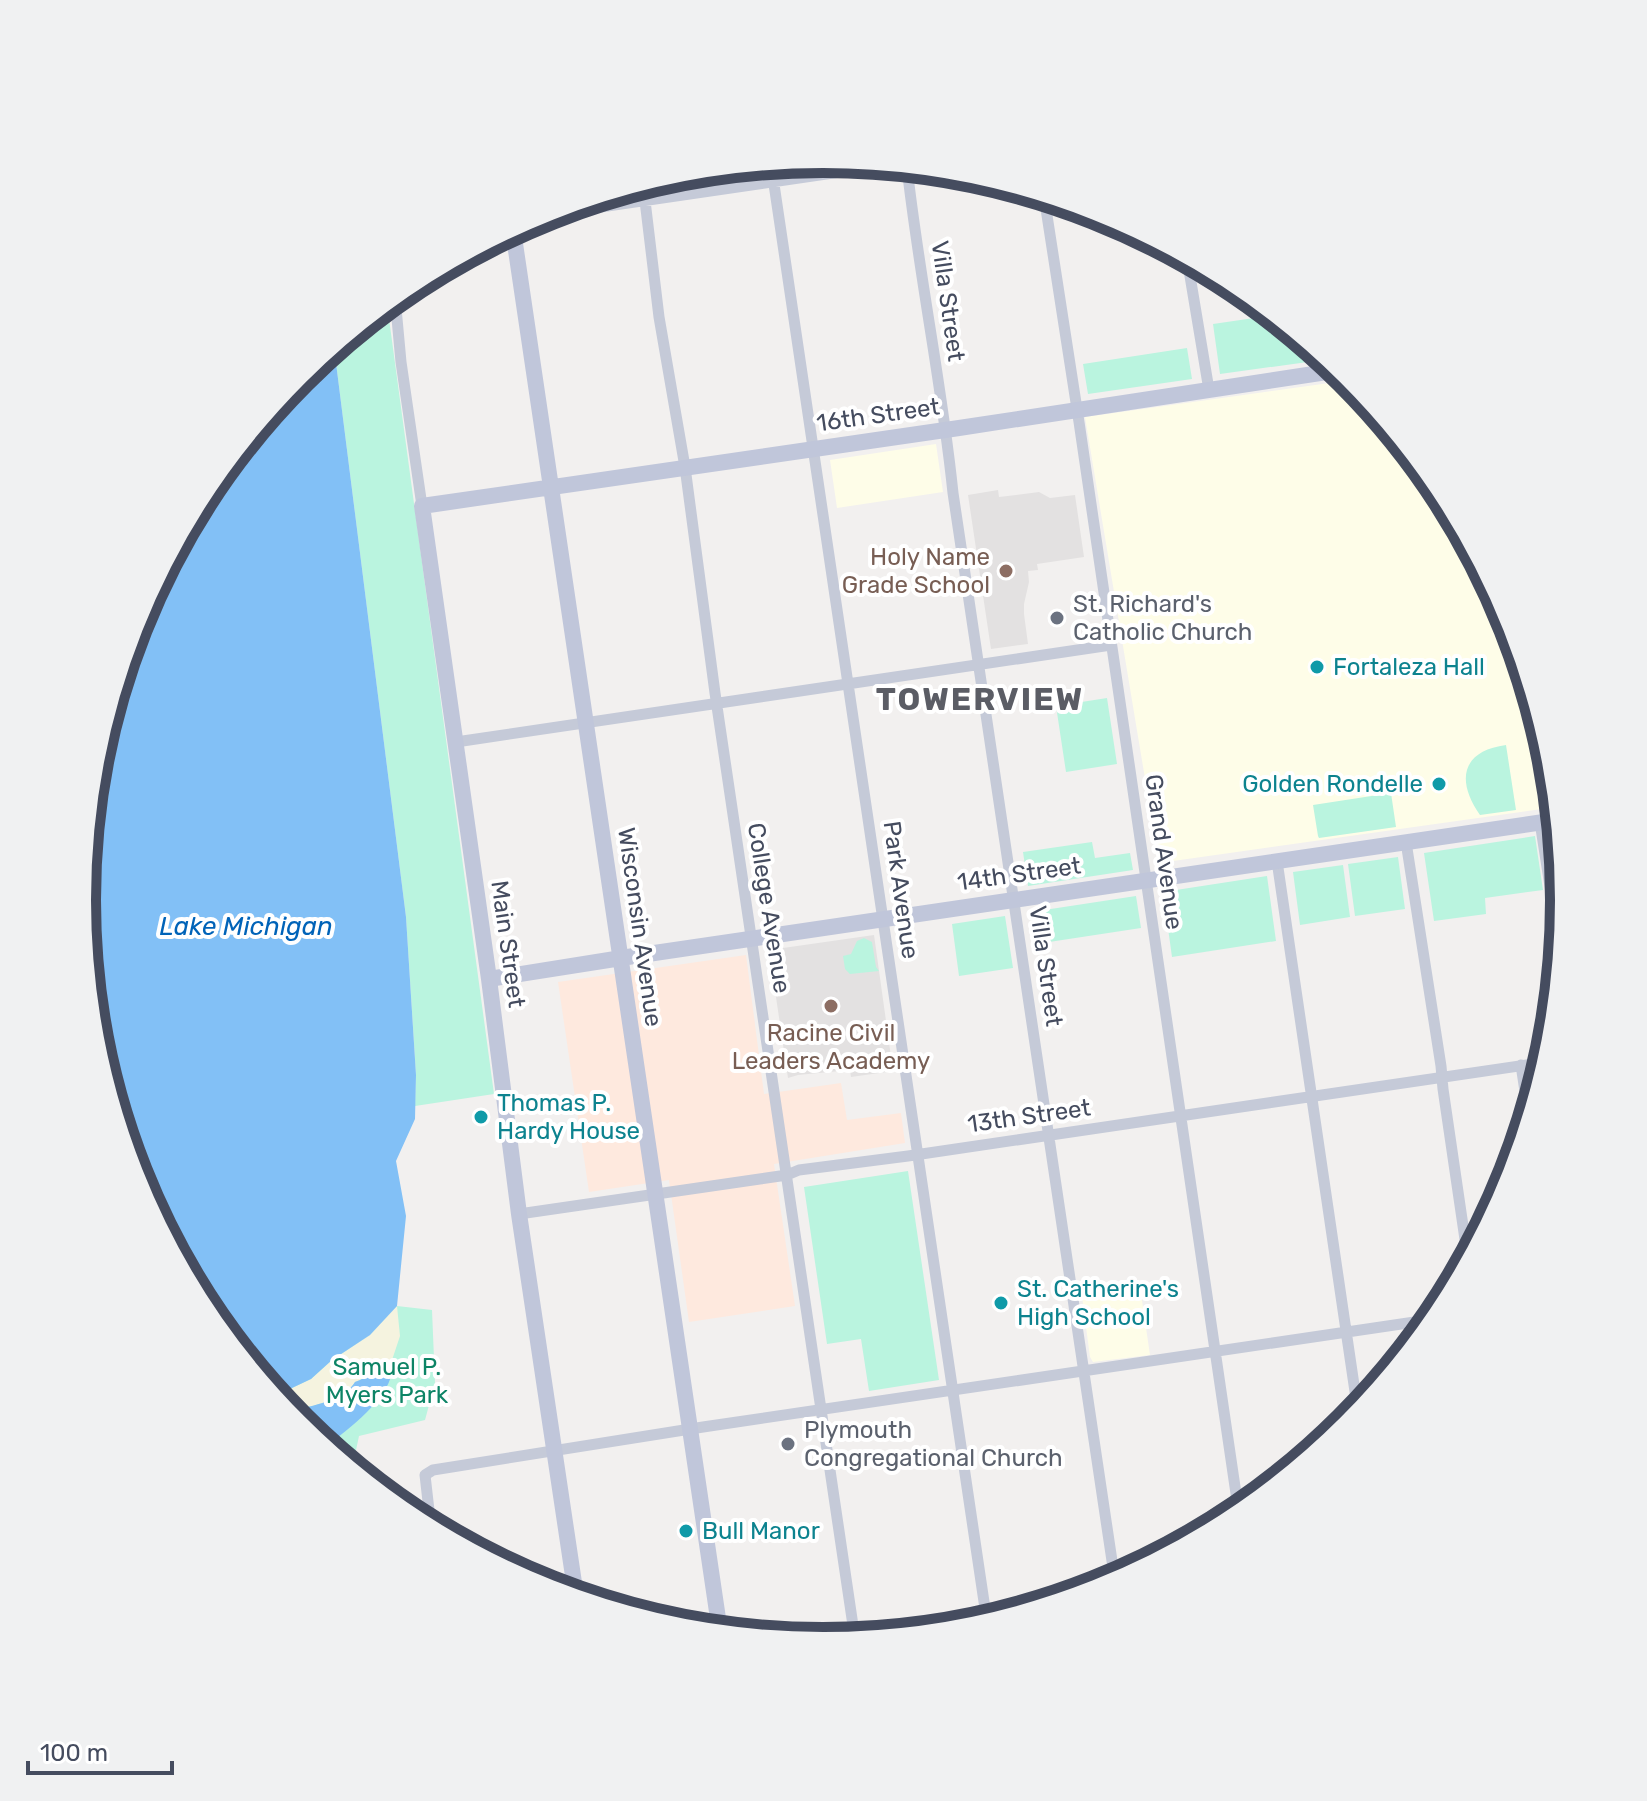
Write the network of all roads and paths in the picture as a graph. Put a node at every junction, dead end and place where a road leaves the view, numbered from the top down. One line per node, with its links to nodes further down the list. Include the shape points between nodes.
1 (829, 173): 4 (street)
2 (772, 175): 4 (street, Park Avenue)
3 (908, 178): 15 (street, Villa Street)
4 (773, 181): 6 (street); 16 (street, Park Avenue)
5 (645, 196): 6 (street, College Avenue)
6 (646, 200): 7 (street); 17 (street, College Avenue, via 659,317)
7 (612, 205)
8 (1046, 209): 14 (street, Grand Avenue)
9 (515, 242): 18 (street, Wisconsin Avenue)
10 (1189, 271): 13 (street)
11 (396, 312): 19 (street, Main Street)
12 (1322, 372): 13 (street, 16th Street)
13 (1209, 390): 14 (street, 16th Street)
14 (1077, 410): 15 (street, 16th Street); 20 (street, Grand Avenue)
15 (946, 430): 16 (street, 16th Street); 21 (street, Villa Street)
16 (813, 448): 17 (street, 16th Street); 22 (street, Park Avenue)
17 (685, 467): 18 (street, 16th Street); 23 (street, College Avenue)
18 (550, 487): 19 (street, 16th Street); 24 (street, Wisconsin Avenue)
19 (422, 506): 25 (street, Main Street)
20 (1111, 645): 21 (street); 30 (street, Grand Avenue)
21 (979, 664): 22 (street); 32 (street, Villa Street)
22 (848, 683): 23 (street); 33 (street, Park Avenue)
23 (716, 703): 24 (street); 34 (street, College Avenue)
24 (585, 722): 25 (street); 35 (street, Wisconsin Avenue)
25 (456, 742): 36 (street, Main Street)
26 (1546, 821): 27 (street, 14th Street)
27 (1540, 822): 28 (street, 14th Street); 31 (street)
28 (1406, 842): 29 (street, 14th Street); 39 (street)
29 (1277, 861): 30 (street, 14th Street); 41 (street)
30 (1145, 880): 32 (street, 14th Street); 42 (street, Grand Avenue)
31 (1551, 890)
32 (1014, 899): 33 (street, 14th Street); 43 (street, Villa Street)
33 (883, 919): 34 (street, 14th Street); 44 (street, Park Avenue)
34 (751, 938): 35 (street, 14th Street); 45 (street, College Avenue)
35 (620, 958): 36 (street, 14th Street); 46 (street, Wisconsin Avenue)
36 (489, 979): 47 (street, Main Street)
37 (1532, 1064): 38 (street, 13th Street)
38 (1521, 1065): 39 (street, 13th Street); 40 (street)
39 (1442, 1077): 41 (street, 13th Street); 48 (street)
40 (1525, 1092)
41 (1312, 1096): 42 (street, 13th Street); 50 (street)
42 (1180, 1116): 43 (street, 13th Street); 51 (street, Grand Avenue)
43 (1049, 1135): 44 (street, 13th Street); 52 (street, Villa Street)
44 (918, 1155): 45 (street, 13th Street); 53 (street, Park Avenue)
45 (787, 1175): 46 (street, 13th Street); 55 (street, College Avenue)
46 (655, 1194): 47 (street, 13th Street); 56 (street, Wisconsin Avenue)
47 (519, 1214): 57 (street, Main Street)
48 (1465, 1242)
49 (1416, 1322): 50 (street)
50 (1347, 1332): 51 (street); 54 (street)
51 (1215, 1351): 52 (street); 58 (street, Grand Avenue)
52 (1084, 1371): 53 (street); 60 (street, Villa Street)
53 (952, 1390): 55 (street); 62 (street, Park Avenue)
54 (1356, 1396)
55 (821, 1410): 56 (street); 64 (street, College Avenue)
56 (690, 1429): 57 (street); 63 (street, Wisconsin Avenue)
57 (554, 1451): 59 (street, via 433,1470 425,1475); 61 (street, Main Street)
58 (1237, 1499)
59 (429, 1511)
60 (1113, 1568)
61 (574, 1583)
62 (985, 1609)
63 (718, 1620)
64 (853, 1627)

